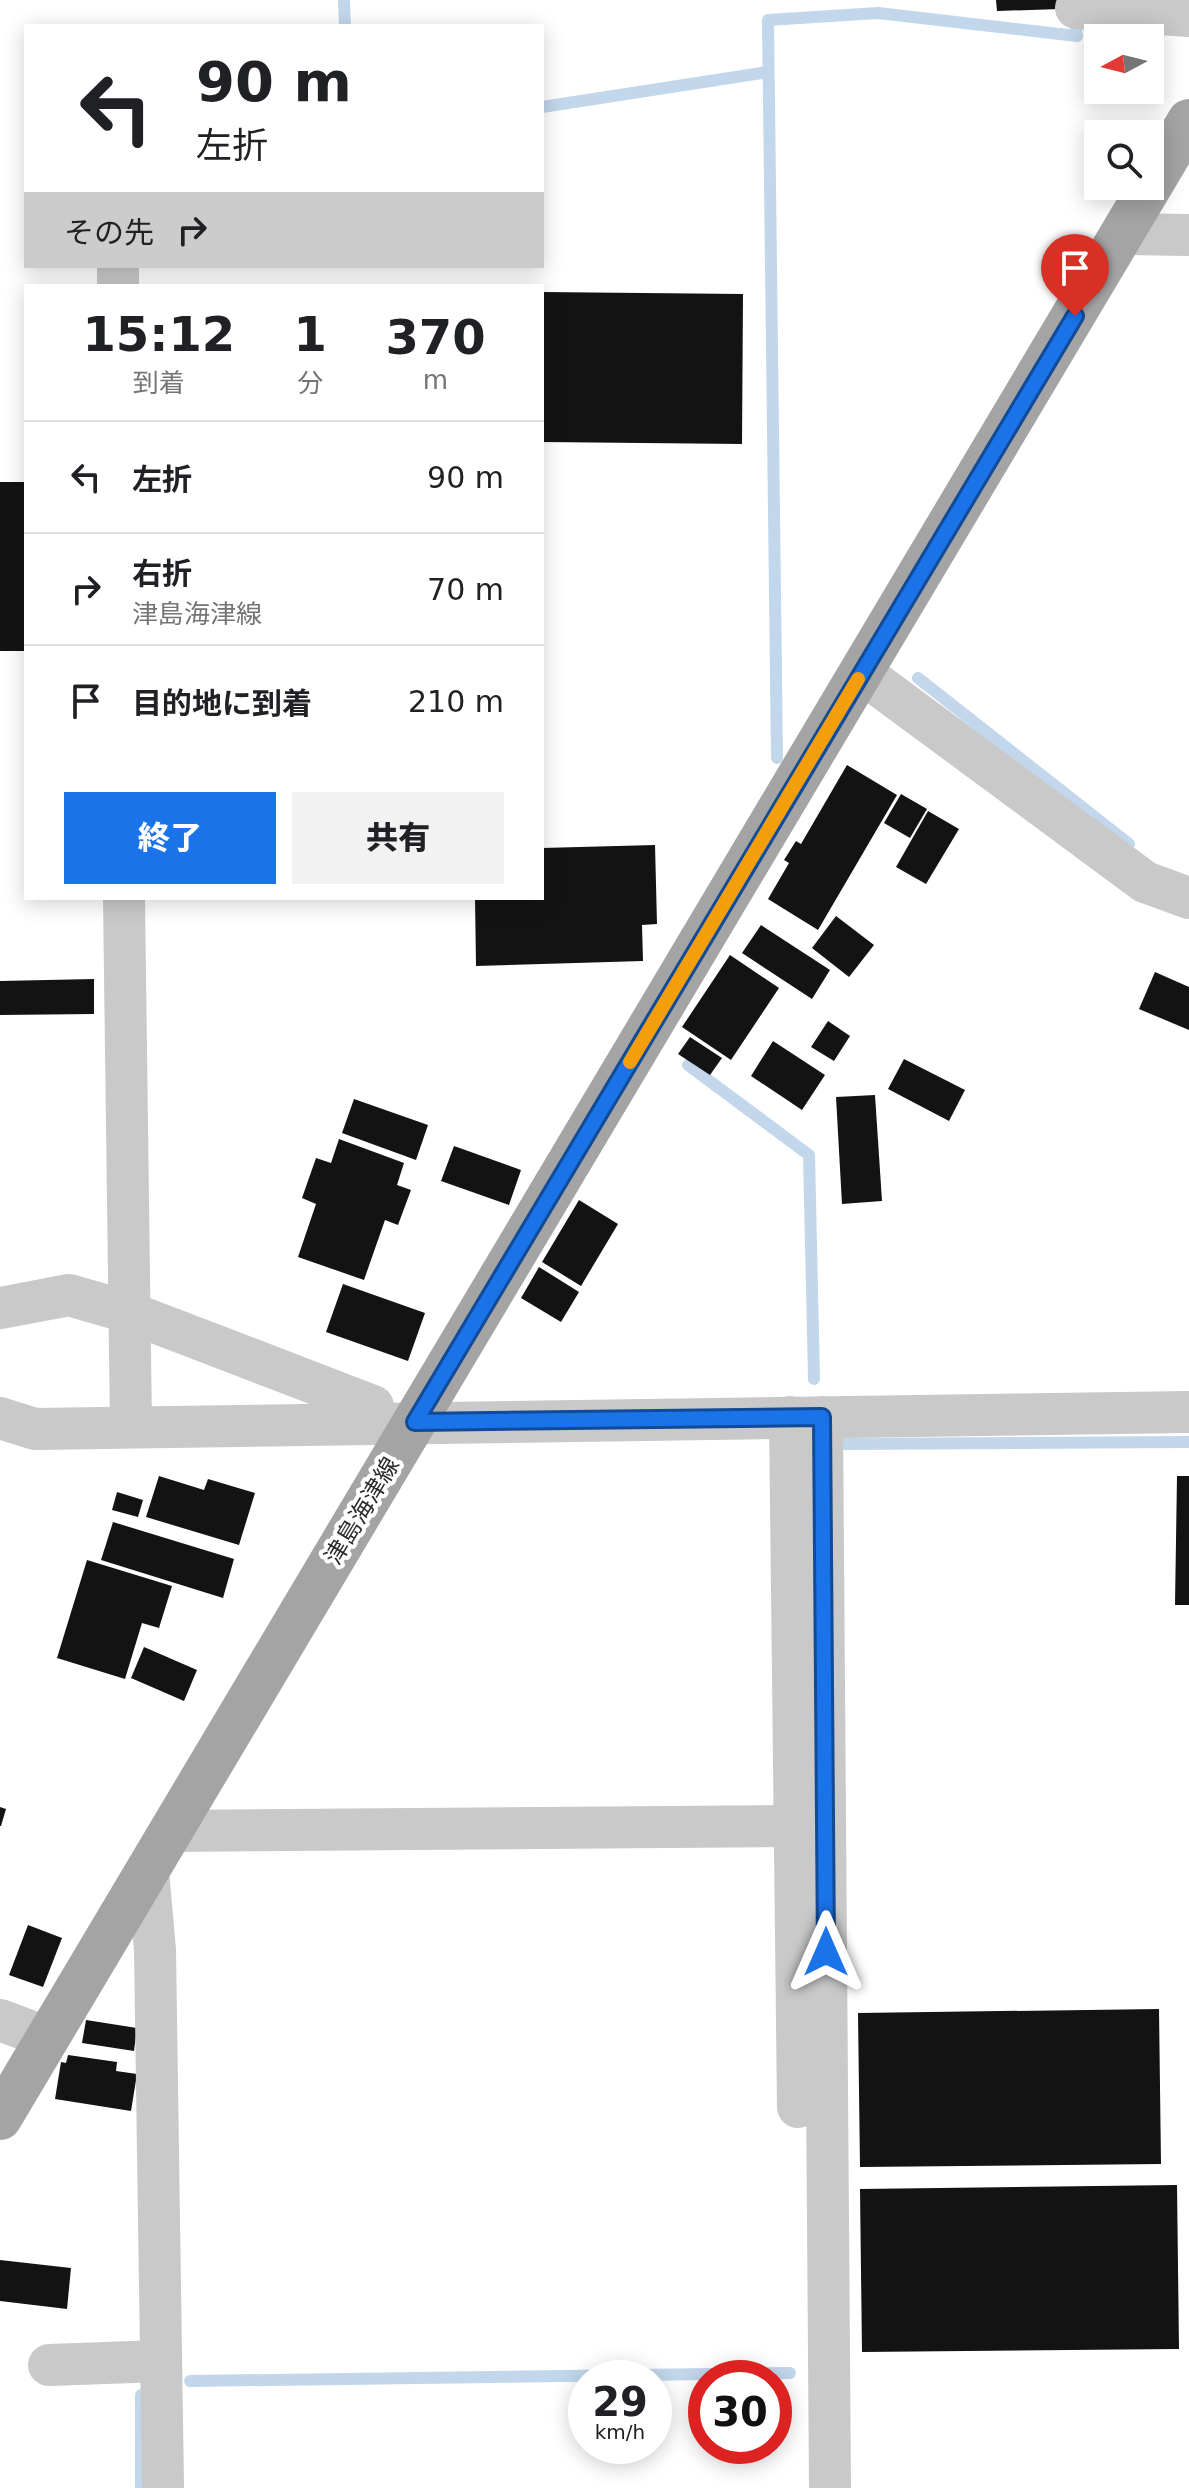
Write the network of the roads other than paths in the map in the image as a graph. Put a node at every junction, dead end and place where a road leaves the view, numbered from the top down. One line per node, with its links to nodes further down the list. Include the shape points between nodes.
1 (1076, 8): 2 (street)
2 (1189, 16)
3 (1189, 121): 4 (main road, 津島海津線)
4 (1124, 234): 5 (street); 6 (main road, 津島海津線)
5 (1189, 235)
6 (862, 673): 7 (street, via 1145,882); 14 (main road, 津島海津線)
7 (1189, 898)
8 (124, 900): 10 (street)
9 (0, 1308): 10 (street, via 69,1295)
10 (128, 1312): 11 (street); 15 (street)
11 (373, 1406)
12 (1189, 1412): 13 (street)
13 (806, 1417): 14 (street); 17 (street); 27 (street)
14 (415, 1422): 15 (street); 18 (main road, 津島海津線)
15 (131, 1427): 16 (street)
16 (3, 1429)
17 (795, 1826): 18 (street); 26 (street)
18 (172, 1831): 19 (main road, 津島海津線)
19 (148, 1871): 21 (main road, 津島海津線); 23 (street, via 155,1950)
20 (0, 2020): 21 (street)
21 (48, 2038): 22 (main road, 津島海津線)
22 (0, 2118)
23 (161, 2361): 24 (street); 25 (street)
24 (49, 2365)
25 (163, 2488)
26 (802, 2488)
27 (830, 2488)

